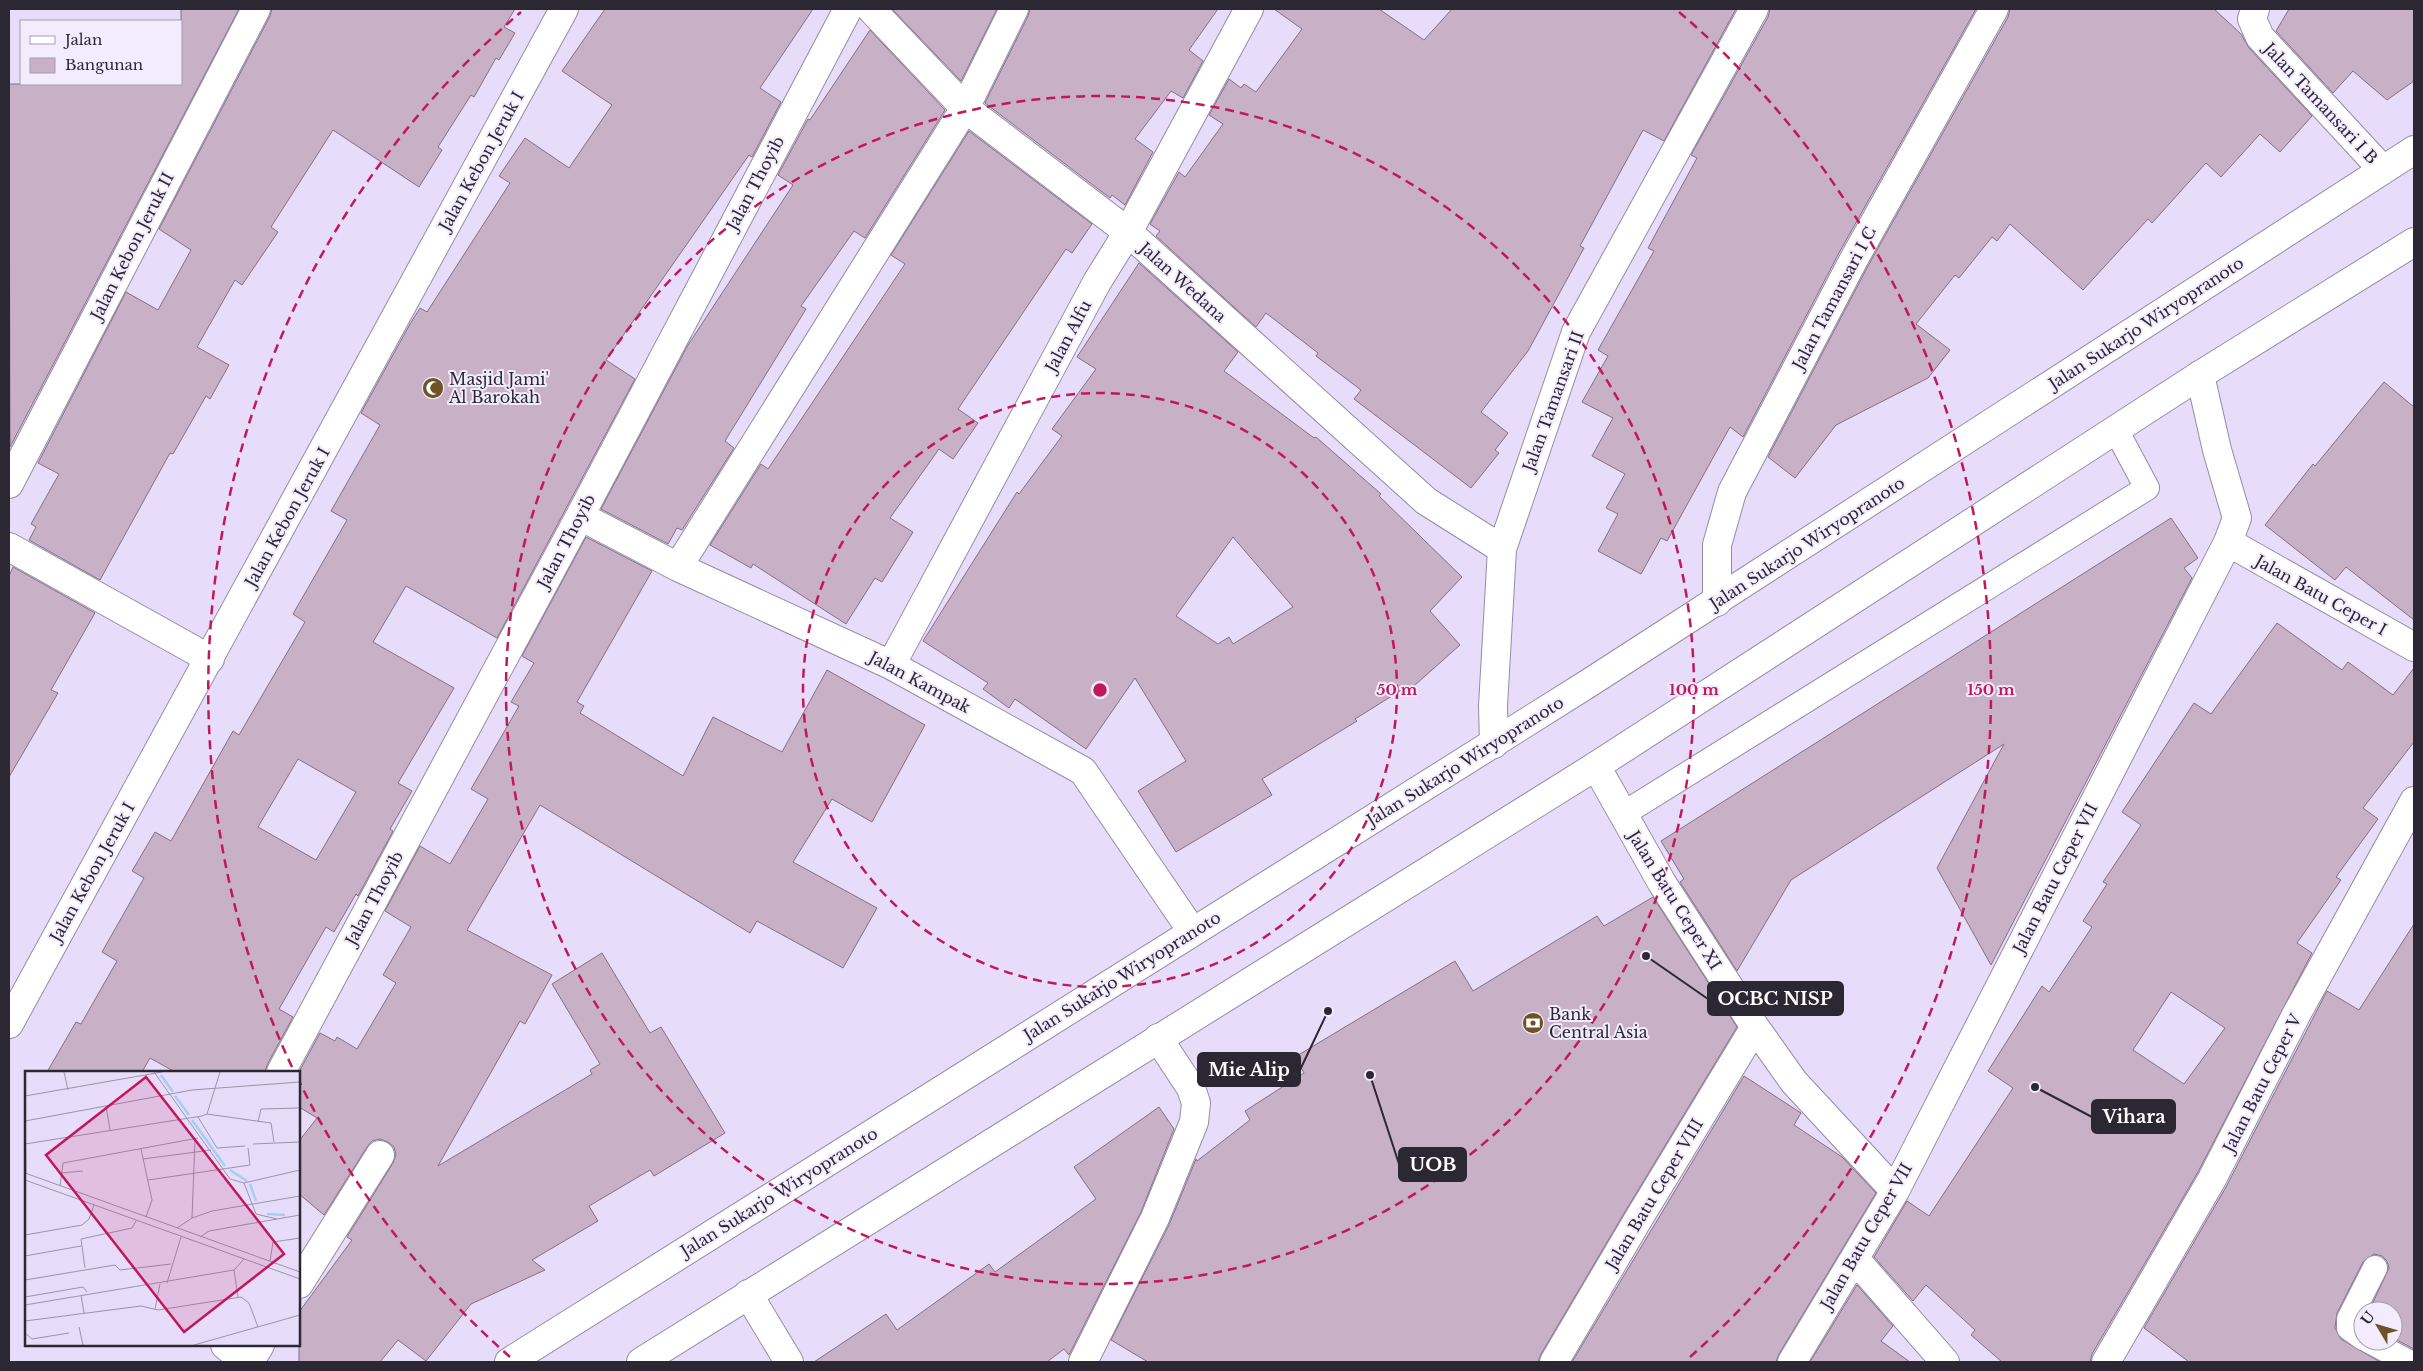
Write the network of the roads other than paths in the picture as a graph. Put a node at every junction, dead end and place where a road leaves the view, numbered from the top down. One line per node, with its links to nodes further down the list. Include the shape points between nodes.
1 (256, 9): 17 (street, Jalan Kebon Jeruk II)
2 (564, 9): 25 (street, Jalan Kebon Jeruk I)
3 (848, 9): 18 (street, Jalan Thoyib)
4 (871, 9): 10 (street, Jalan Wedana)
5 (1014, 9): 10 (street)
6 (1249, 9): 13 (street, Jalan Alfu)
7 (1754, 9): 21 (street, Jalan Tamansari II, via 1576,332)
8 (1994, 9): 23 (street, Jalan Tamansari I C, via 1854,259 1732,492 1717,545)
9 (2254, 9): 12 (street, Jalan Tamansari I B, via 2252,19 2260,37)
10 (965, 108): 13 (street, Jalan Wedana); 22 (street)
11 (2414, 150): 12 (street, Jalan Sukarjo Wiryopranoto)
12 (2382, 169): 23 (street, Jalan Sukarjo Wiryopranoto)
13 (1128, 232): 21 (street, Jalan Wedana, via 1426,501); 26 (street, Jalan Alfu, via 1097,282)
14 (2414, 242): 15 (street)
15 (2200, 375): 16 (street); 19 (street, Jalan Batu Ceper VII, via 2237,518)
16 (2116, 430): 28 (street); 30 (lane, via 2147,488)
17 (9, 484)
18 (580, 516): 22 (street, Jalan Kampak); 35 (street, Jalan Thoyib)
19 (2228, 542): 24 (street, Jalan Batu Ceper I); 37 (street, Jalan Batu Ceper VII)
20 (9, 547): 25 (street)
21 (1502, 549): 27 (street, Jalan Tamansari II, via 1493,706)
22 (678, 568): 26 (street, Jalan Kampak)
23 (1717, 602): 27 (street, Jalan Sukarjo Wiryopranoto)
24 (2414, 647)
25 (210, 659): 32 (street, Jalan Kebon Jeruk I)
26 (891, 665): 31 (street, Jalan Kampak, via 1083,771)
27 (1494, 744): 31 (street, Jalan Sukarjo Wiryopranoto)
28 (1596, 766): 30 (street, Jalan Batu Ceper XI); 34 (street)
29 (2414, 801): 57 (street, Jalan Batu Ceper V, via 2296,1015 2212,1179)
30 (1624, 814): 33 (street, Jalan Batu Ceper XI, via 1662,883)
31 (1192, 932): 50 (street, Jalan Sukarjo Wiryopranoto)
32 (9, 1024)
33 (1755, 1027): 37 (street, Jalan Batu Ceper XI, via 1794,1082); 54 (street, Jalan Batu Ceper VIII)
34 (1158, 1038): 41 (street); 53 (street, via 1191,1088 1196,1103 1194,1122 1155,1218)
35 (282, 1071)
36 (380, 1155): 40 (street)
37 (1895, 1191): 38 (street, Jalan Batu Ceper VII)
38 (1855, 1259): 55 (street, Jalan Batu Ceper VII); 56 (street)
39 (2375, 1268): 42 (lane)
40 (300, 1282)
41 (748, 1294): 51 (street); 52 (street)
42 (2358, 1301)
43 (2353, 1311): 44 (lane, via 2349,1328)
44 (2353, 1331)
45 (226, 1346): 48 (street)
46 (259, 1346): 49 (street)
47 (2388, 1351): 58 (lane)
48 (245, 1362)
49 (250, 1362)
50 (510, 1362)
51 (641, 1362)
52 (789, 1362)
53 (1083, 1362)
54 (1554, 1362)
55 (1792, 1362)
56 (1945, 1362)
57 (2106, 1362)
58 (2409, 1362)

